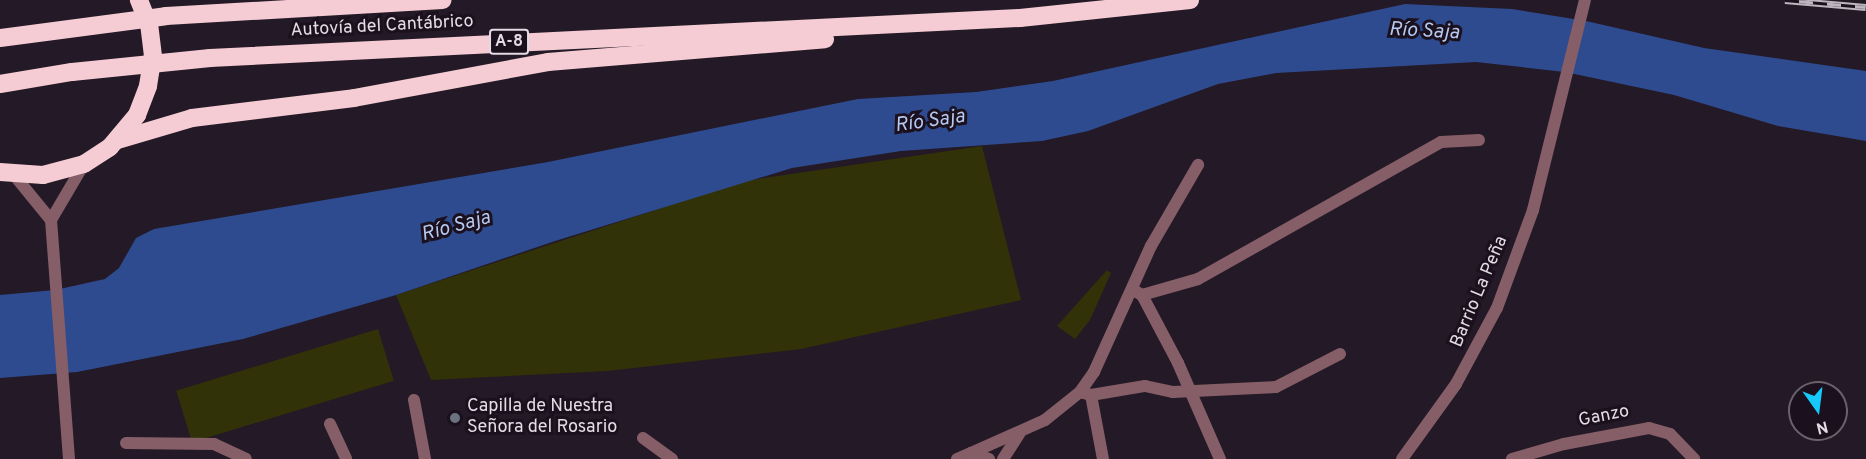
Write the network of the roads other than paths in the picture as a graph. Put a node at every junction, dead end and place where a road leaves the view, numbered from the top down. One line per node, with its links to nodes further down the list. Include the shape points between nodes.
1 (139, 0): 8 (highway, bridge, via 149,25 153,56 148,86 136,115)
2 (443, 0): 6 (highway, Autovía del Cantábrico, via 166,16)
3 (1190, 0): 5 (highway, A-8)
4 (1585, 0): 34 (street, Barrio La Peña, via 1548,158 1510,274 1476,350)
5 (1020, 18): 7 (highway, Autovía del Cantábrico / A-8, via 210,58 72,72); 8 (highway, via 887,34 548,62 354,98 192,118)
6 (0, 38)
7 (0, 84)
8 (118, 140): 10 (highway)
9 (1479, 140): 14 (street, via 1441,142 1198,279)
10 (84, 164): 12 (highway, via 43,176); 13 (street)
11 (1198, 165): 14 (street)
12 (7, 173): 13 (street)
13 (51, 220): 24 (street)
14 (1137, 292): 16 (street, via 1178,363); 17 (street)
15 (1340, 354): 16 (street, via 1276,387)
16 (1188, 392): 17 (street, via 1145,386); 33 (street)
17 (1085, 393): 20 (street); 32 (street)
18 (414, 399): 27 (street)
19 (330, 424): 26 (street)
20 (1019, 434): 23 (street); 31 (street)
21 (643, 438): 28 (street)
22 (126, 443): 25 (street, via 214,444)
23 (971, 453): 29 (street); 30 (street)
24 (69, 459)
25 (246, 459)
26 (346, 459)
27 (425, 459)
28 (672, 459)
29 (957, 459)
30 (989, 459)
31 (1002, 459)
32 (1103, 459)
33 (1220, 459)
34 (1402, 459)
35 (1512, 459): 36 (street, Ganzo, via 1575,441 1648,428 1670,434)
36 (1694, 459)

